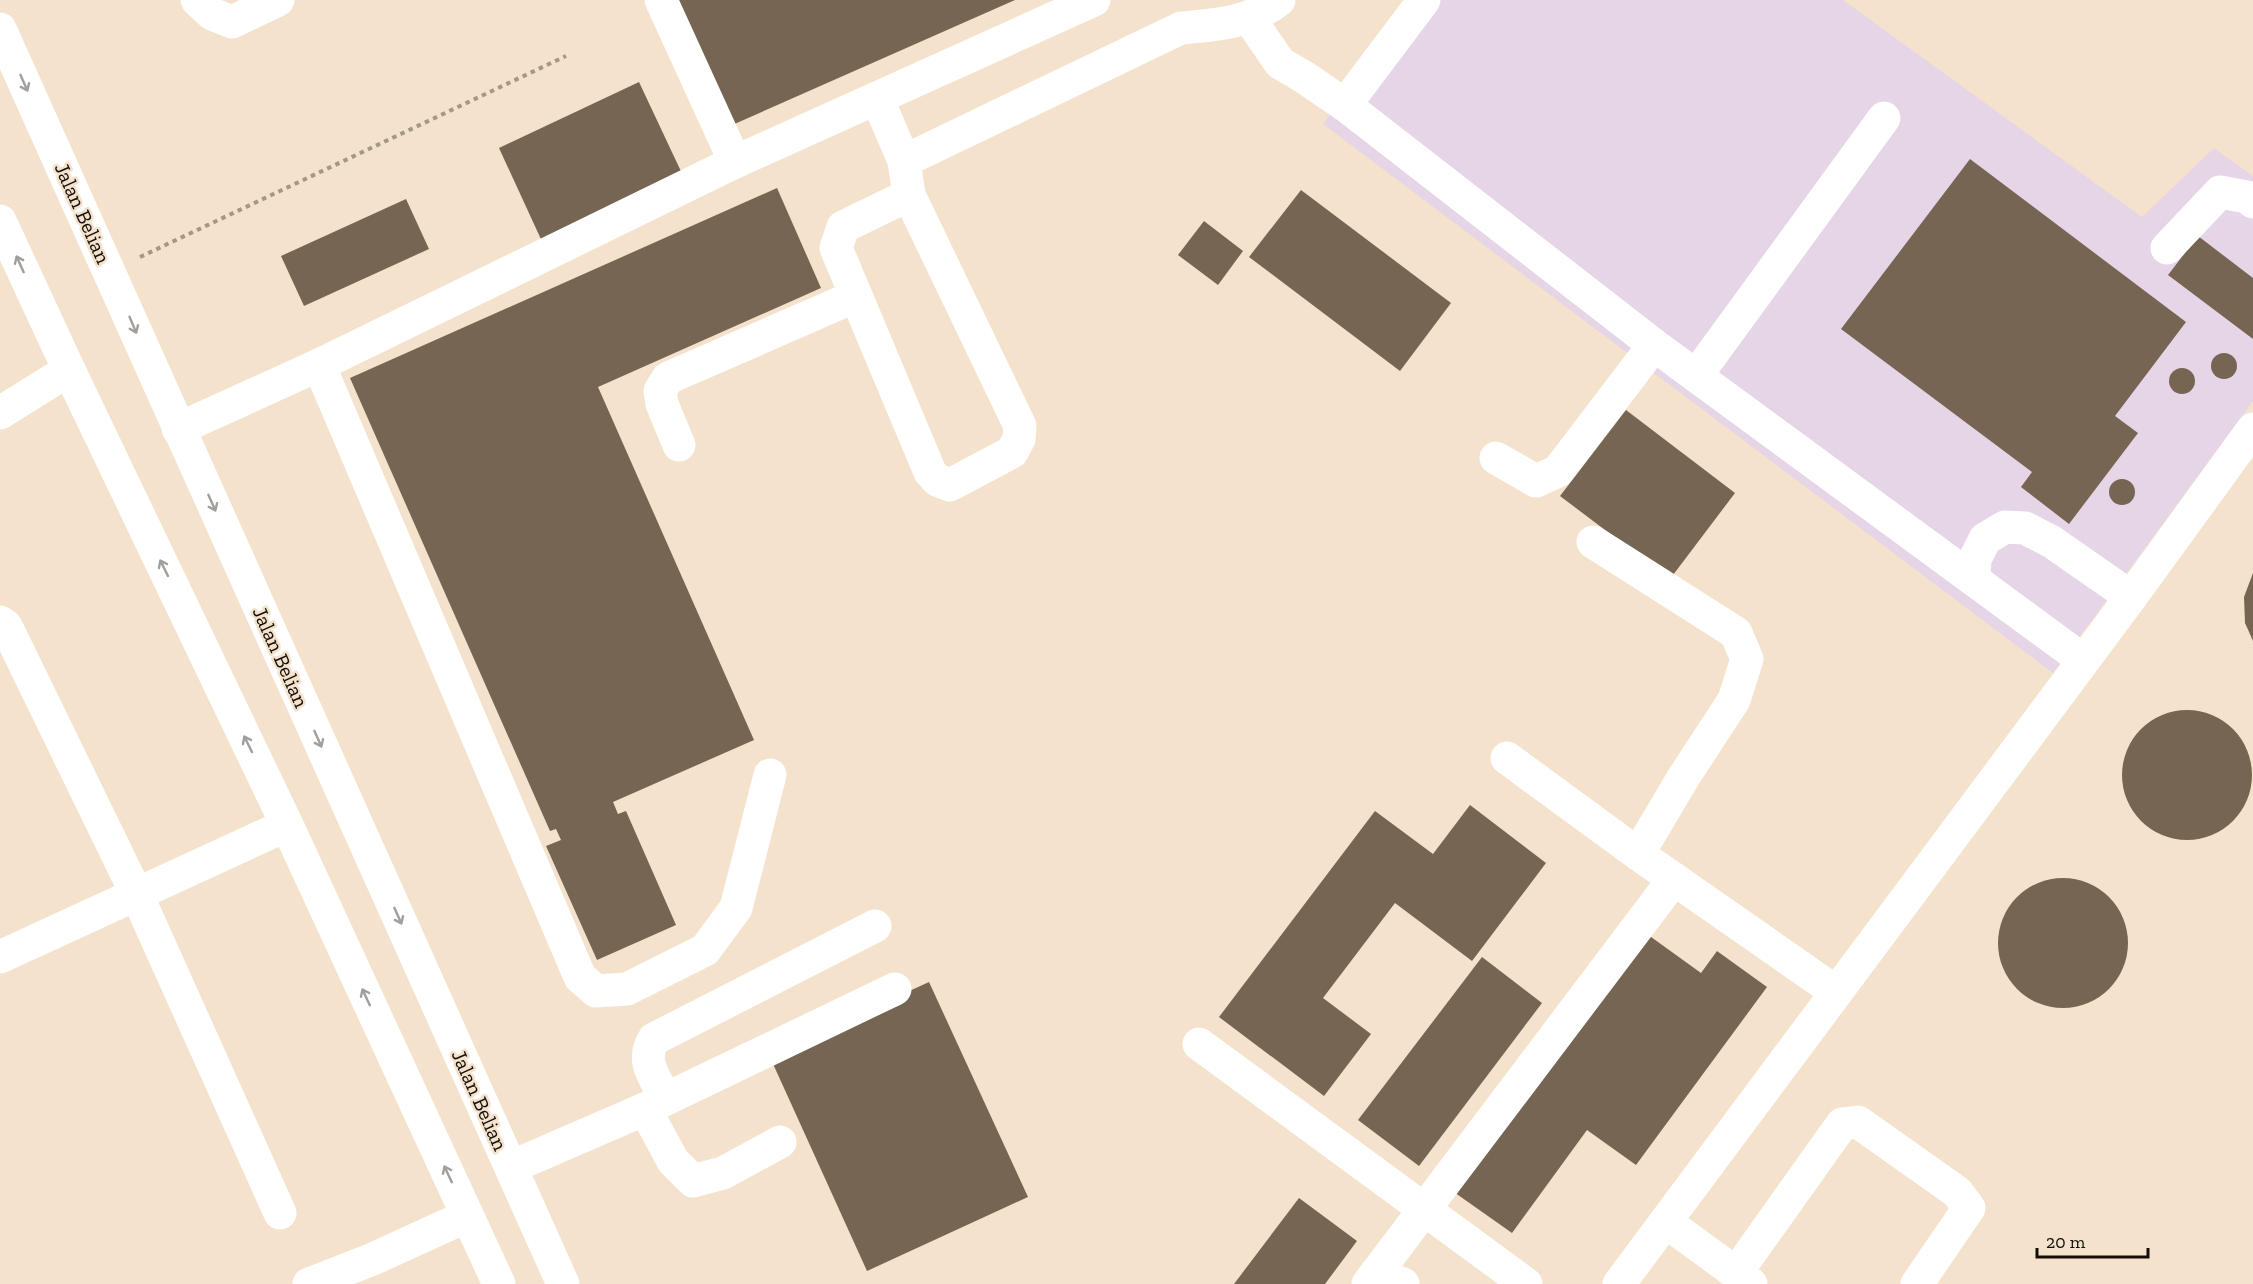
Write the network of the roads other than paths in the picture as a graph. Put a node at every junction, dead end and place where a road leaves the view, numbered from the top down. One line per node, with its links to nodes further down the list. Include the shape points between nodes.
1 (197, 0): 2 (street, via 212,14 232,22)
2 (278, 0)
3 (661, 0): 13 (street)
4 (1094, 0): 9 (street)
5 (1279, 0): 7 (street)
6 (1424, 0): 10 (street)
7 (1248, 18): 10 (street, via 1280,63); 12 (street, via 1181,28)
8 (0, 29): 24 (street, Jalan Belian, one-way to 24)
9 (877, 98): 12 (street); 13 (street)
10 (1345, 105): 19 (street)
11 (1884, 118): 22 (street)
12 (904, 161): 14 (street)
13 (735, 162): 20 (street)
14 (909, 195): 18 (street, via 843,227 836,248); 18 (street, via 1020,426 1019,440 1012,452 950,485 937,480 930,472)
15 (2253, 202): 17 (street, via 2247,197 2220,192)
16 (0, 221): 21 (street, one-way to 16)
17 (2167, 248)
18 (856, 296): 26 (street, via 668,378 660,391 662,404)
19 (1654, 345): 22 (street); 27 (street, via 1558,471 1536,481)
20 (319, 365): 24 (street); 34 (street, via 580,977 596,991 627,990 705,950 736,908)
21 (69, 370): 23 (street); 35 (street, one-way to 21)
22 (1695, 376): 29 (street)
23 (0, 413)
24 (178, 429): 46 (street, Jalan Belian, one-way to 46)
25 (2253, 429): 30 (street)
26 (680, 445)
27 (1496, 458)
28 (1593, 542): 36 (street, via 1736,633 1747,659 1734,700)
29 (1974, 580): 30 (street, via 1975,559 1985,539 2006,527 2025,528); 32 (street)
30 (2131, 597): 32 (street)
31 (0, 622): 38 (street, via 6,626)
32 (2083, 660): 42 (street)
33 (1508, 758): 36 (street)
34 (770, 775)
35 (287, 825): 38 (street); 49 (street, one-way to 35)
36 (1638, 854): 37 (street)
37 (1674, 879): 42 (street); 47 (street)
38 (137, 895): 40 (street); 48 (street)
39 (874, 926): 44 (street, via 654,1039 647,1050)
40 (0, 957)
41 (896, 989): 44 (street)
42 (1836, 992): 50 (street)
43 (1199, 1044): 47 (street)
44 (656, 1104): 45 (street, via 673,1161 693,1181 723,1173); 46 (street)
45 (780, 1142)
46 (511, 1167): 55 (street, Jalan Belian)
47 (1424, 1208): 52 (street); 56 (street)
48 (280, 1213)
49 (467, 1216): 53 (street); 54 (street)
50 (1666, 1222): 51 (street); 57 (street)
51 (1744, 1279): 58 (street, via 1842,1124 1858,1122 1957,1192 1969,1208)
52 (1383, 1280)
53 (309, 1284)
54 (499, 1284)
55 (563, 1284)
56 (1526, 1284)
57 (1619, 1284)
58 (1917, 1284)

